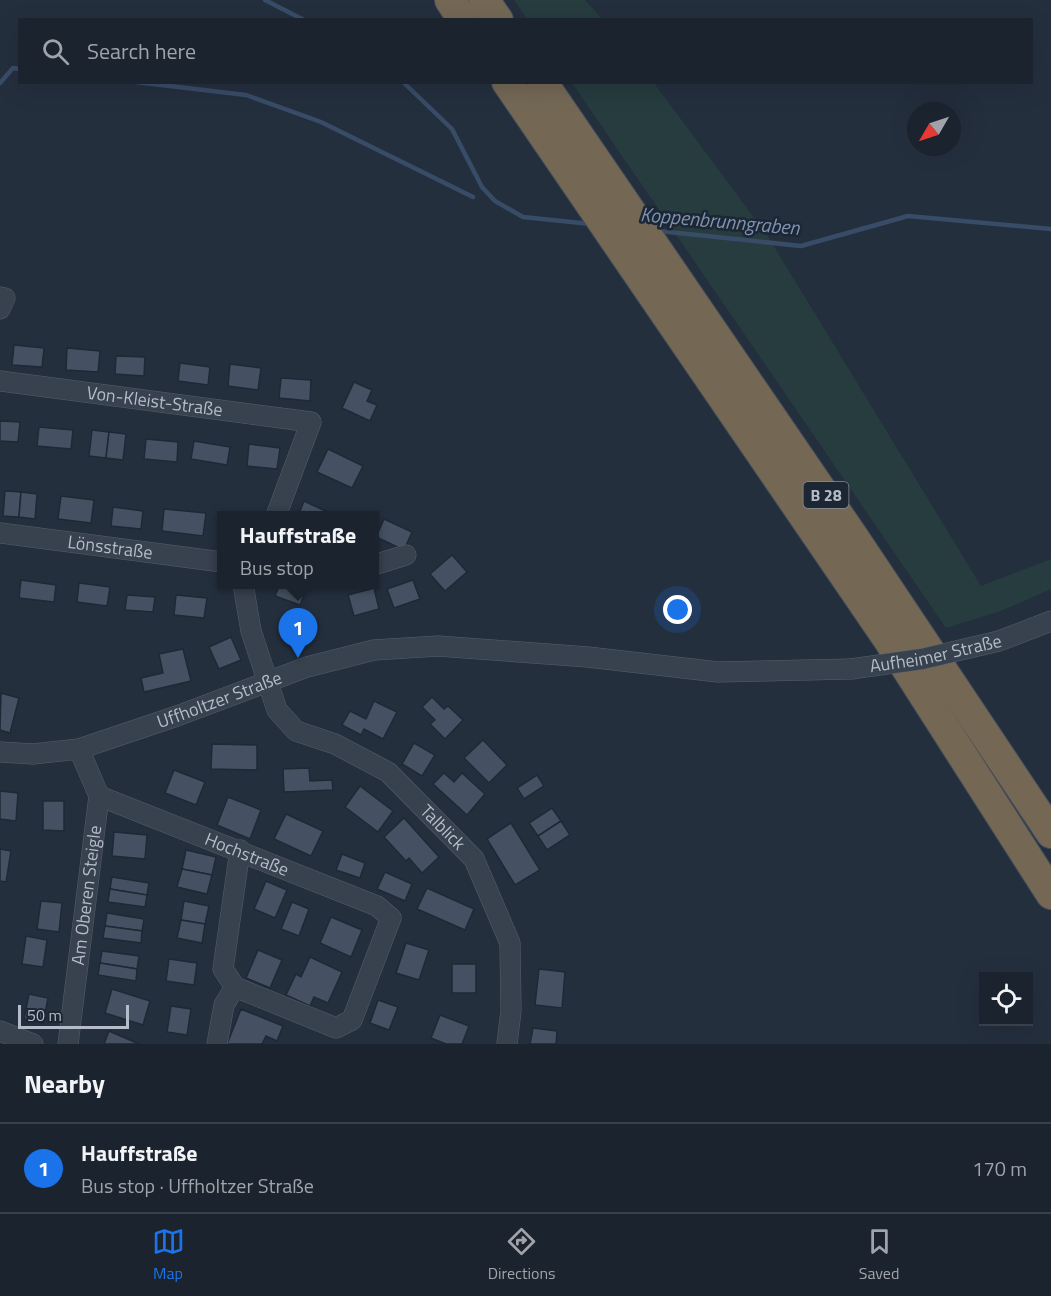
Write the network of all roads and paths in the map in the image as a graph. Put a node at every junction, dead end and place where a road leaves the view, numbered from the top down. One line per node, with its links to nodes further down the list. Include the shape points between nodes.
1 (450, 0): 3 (highway)
2 (484, 0): 4 (highway)
3 (462, 18)
4 (497, 18)
5 (508, 84): 22 (highway, B 28, via 888,639)
6 (543, 84): 20 (highway, B 28)
7 (0, 381): 8 (street, Von-Kleist-Straße, via 311,422)
8 (278, 511)
9 (0, 533): 11 (street, Lönsstraße)
10 (406, 555): 12 (street)
11 (217, 561)
12 (379, 564)
13 (244, 589): 16 (street, Talblick)
14 (1051, 621): 15 (street, Aufheimer Straße, bridge, via 999,641 922,659 851,669 718,672)
15 (438, 646): 16 (street, Uffholtzer Straße, via 374,650)
16 (266, 680): 17 (street, Uffholtzer Straße); 28 (street, Talblick, via 277,710 296,731 335,744 388,772 474,859 510,943 511,1011)
17 (79, 749): 18 (street, Uffholtzer Straße, via 33,754); 19 (street)
18 (0, 752)
19 (99, 796): 21 (street, Hochstraße); 26 (street, Am Oberen Steigle)
20 (1051, 833)
21 (240, 850): 23 (street, via 224,969); 23 (street, Hochstraße, via 377,906 391,918 352,1020 336,1028)
22 (1051, 894)
23 (235, 987): 27 (street, via 224,1005)
24 (0, 1031): 25 (street)
25 (33, 1044)
26 (68, 1044)
27 (217, 1044)
28 (507, 1044)

